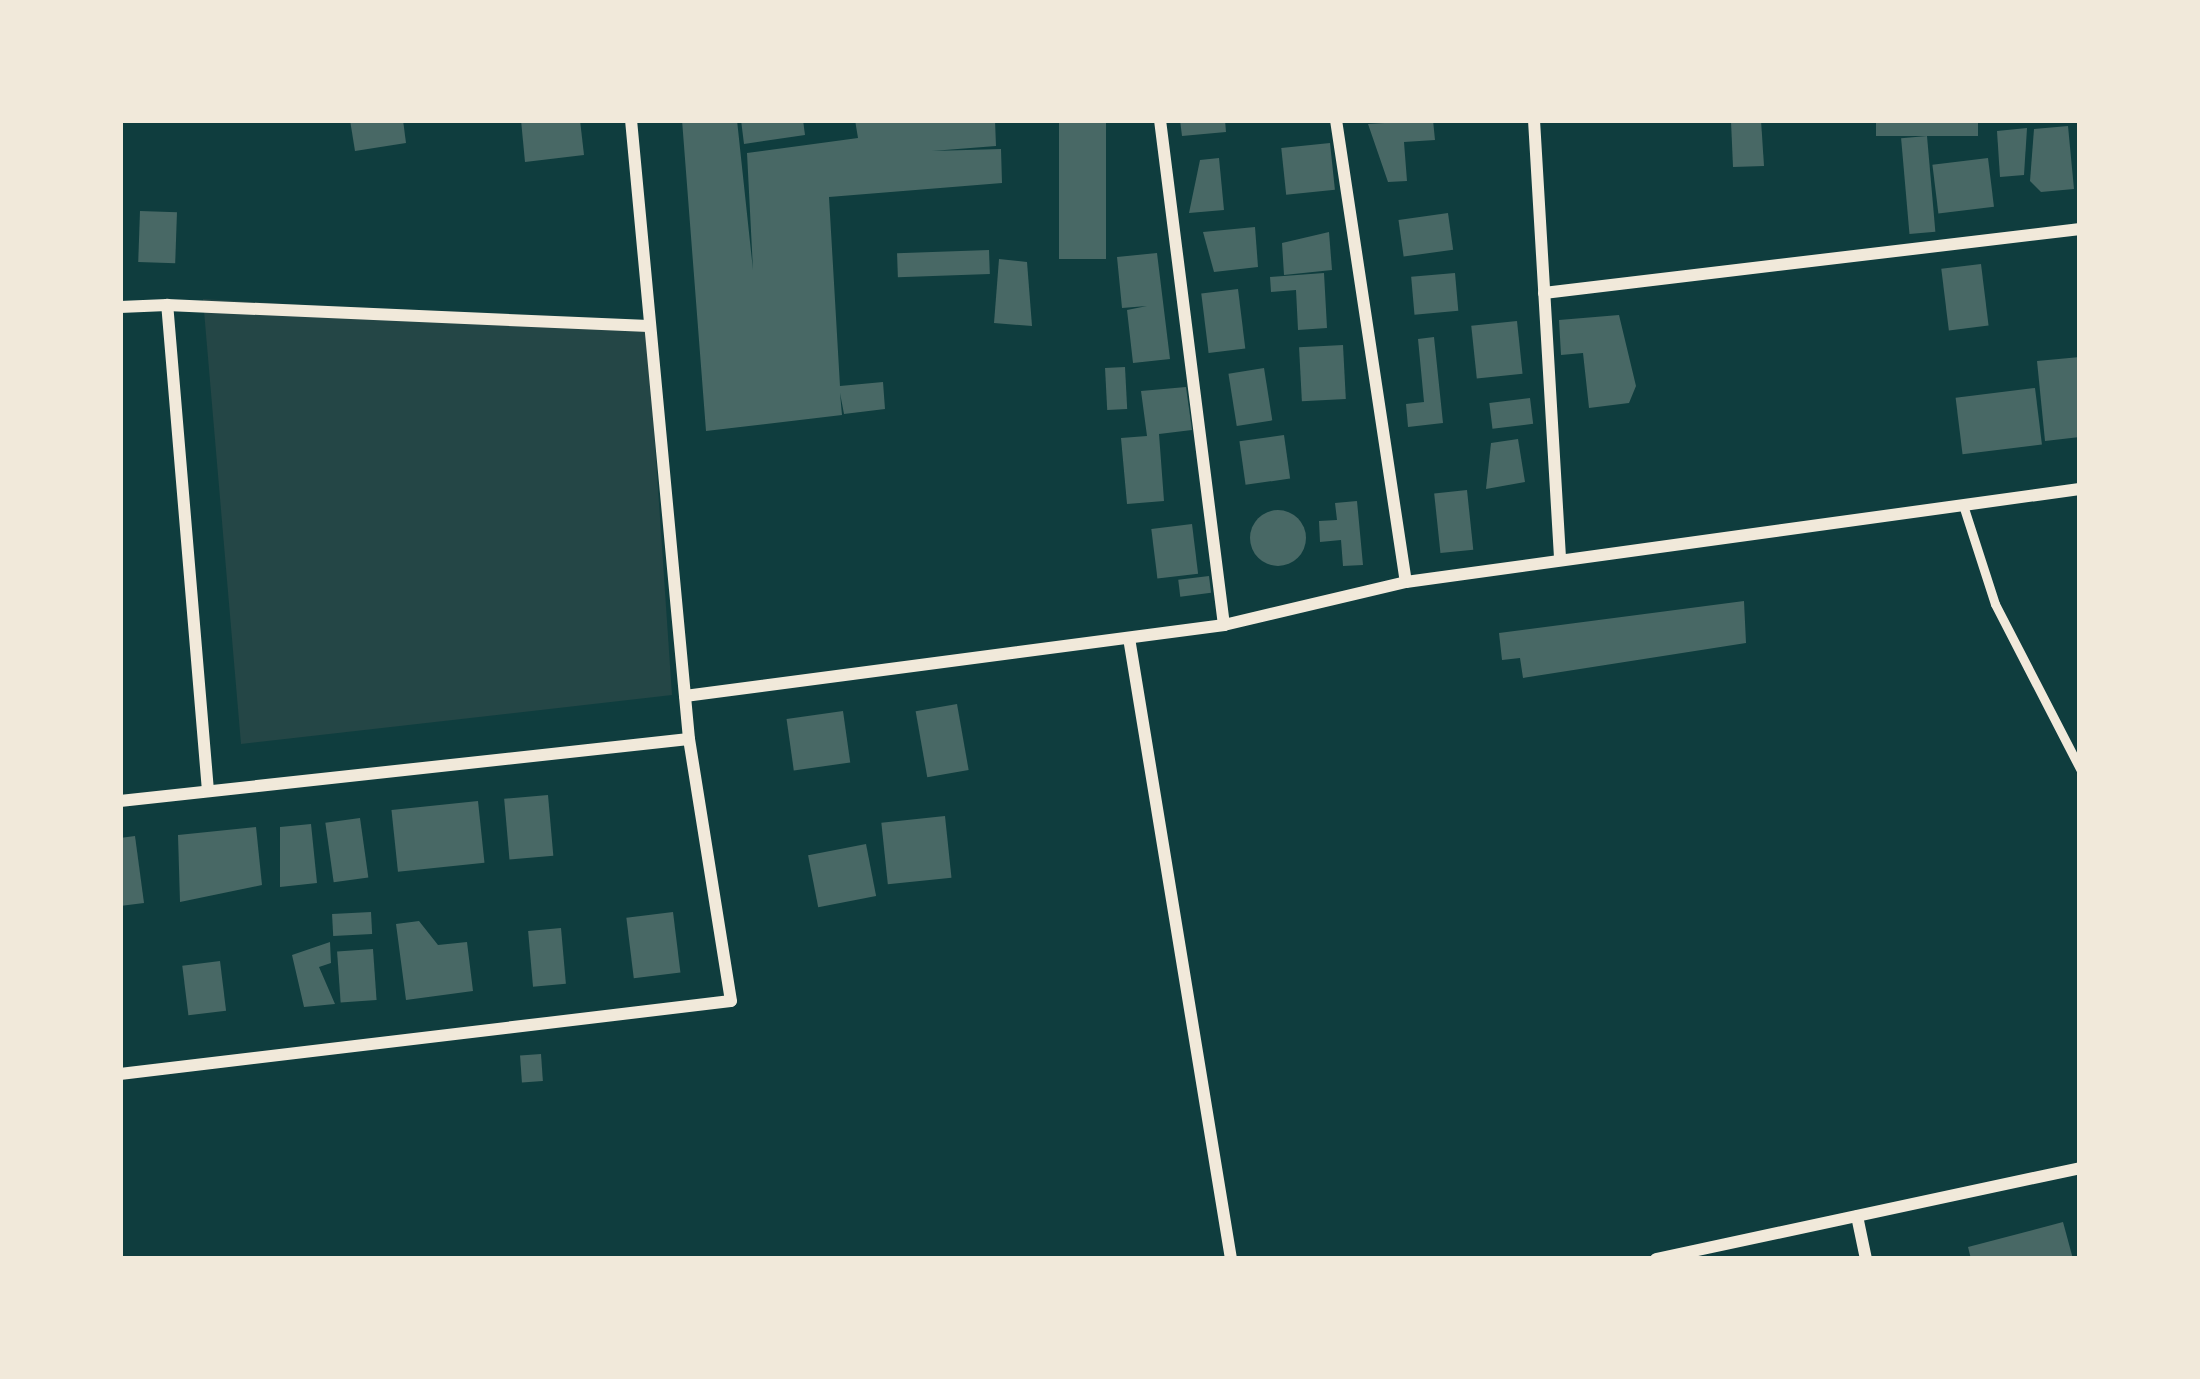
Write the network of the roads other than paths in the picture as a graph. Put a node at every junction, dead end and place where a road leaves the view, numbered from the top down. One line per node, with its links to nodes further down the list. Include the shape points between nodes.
1 (631, 120): 9 (street)
2 (1160, 120): 14 (street)
3 (1336, 120): 13 (street)
4 (1534, 120): 6 (street)
5 (2080, 229): 6 (street)
6 (1544, 292): 12 (street)
7 (167, 304): 8 (street); 9 (street); 19 (street)
8 (120, 307)
9 (649, 326): 16 (street)
10 (2080, 490): 11 (street)
11 (1963, 505): 12 (street); 18 (lane, via 1995,604)
12 (1560, 559): 13 (street)
13 (1406, 582): 14 (street)
14 (1224, 625): 15 (street)
15 (1129, 638): 16 (street); 24 (street)
16 (686, 696): 17 (street)
17 (688, 740): 19 (street); 21 (street, via 731,1001)
18 (2080, 769)
19 (208, 791): 20 (street)
20 (120, 801)
21 (120, 1074)
22 (2080, 1168): 23 (street)
23 (1857, 1216): 25 (street); 26 (street)
24 (1231, 1259)
25 (1656, 1259)
26 (1866, 1259)

